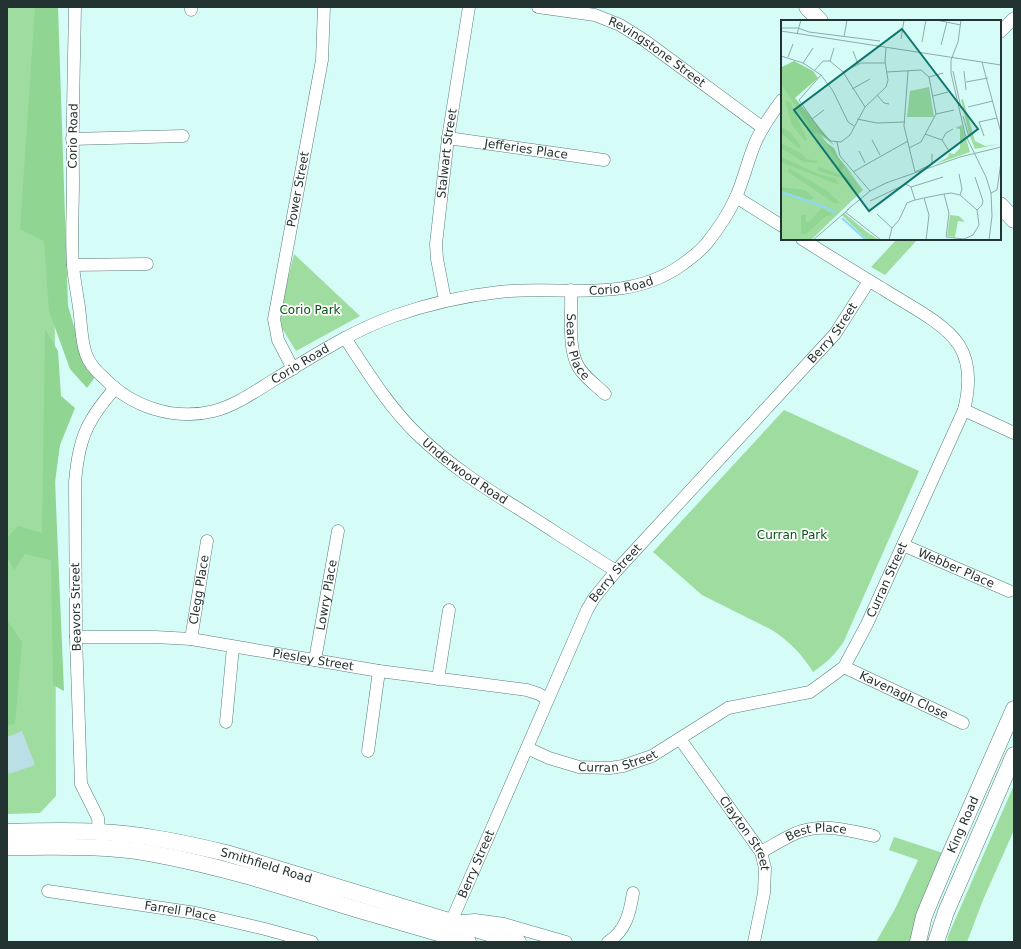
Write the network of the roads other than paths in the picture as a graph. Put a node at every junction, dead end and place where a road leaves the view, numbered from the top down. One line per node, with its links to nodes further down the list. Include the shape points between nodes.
1 (76, 7): 14 (street, Corio Road)
2 (324, 7): 27 (street, Power Street, via 322,60 274,319 278,340)
3 (469, 7): 13 (street, Stalwart Street)
4 (538, 7): 6 (street, Revingstone Street)
5 (807, 7): 8 (main road)
6 (596, 11): 11 (street, Revingstone Street, via 639,36)
7 (1014, 18): 9 (street)
8 (819, 20)
9 (1001, 31)
10 (781, 101): 11 (street, Corio Road)
11 (763, 128): 16 (street, Corio Road, via 756,140)
12 (183, 136): 14 (street)
13 (448, 138): 15 (street, Jefferies Place); 25 (street, Stalwart Street, via 436,244)
14 (72, 139): 22 (street, Corio Road)
15 (604, 160)
16 (736, 197): 19 (street); 24 (street, Corio Road, via 706,245 674,270 628,288)
17 (1001, 207): 18 (main road)
18 (1014, 220)
19 (781, 225)
20 (804, 240): 23 (street, Curran Street)
21 (147, 264): 22 (street)
22 (73, 265): 28 (street, Corio Road, via 85,353 100,374)
23 (869, 281): 30 (street, Curran Street, via 932,319 960,346 968,376 968,396); 35 (street, Berry Street, via 835,334)
24 (571, 290): 25 (street, Corio Road, via 500,292); 29 (street, Sears Place, via 572,340 576,362 585,375)
25 (445, 300): 26 (street, Corio Road, via 392,317)
26 (345, 338): 27 (street, Corio Road); 35 (street, Underwood Road, via 395,411 440,455 476,482)
27 (293, 369): 28 (street, Corio Road, via 239,401 200,413 185,414 151,408 135,402)
28 (115, 388): 38 (street, Beavors Street, via 92,418 82,440 77,461)
29 (605, 394)
30 (964, 410): 31 (street); 34 (street, Curran Street)
31 (1014, 433)
32 (338, 531): 41 (street, Lowry Place)
33 (207, 541): 39 (street, Clegg Place)
34 (903, 545): 36 (street, Webber Place); 42 (street, Curran Street)
35 (616, 571): 45 (street, Berry Street, via 587,610)
36 (1009, 591)
37 (449, 610): 44 (street)
38 (76, 637): 39 (street, Piesley Street); 54 (street, Beavors Street, via 81,784 98,818)
39 (191, 639): 40 (street, Piesley Street)
40 (233, 647): 41 (street, Piesley Street); 47 (street)
41 (315, 660): 43 (street, Piesley Street)
42 (844, 668): 48 (street, Kavenagh Close); 49 (street, Curran Street, via 810,692 728,708)
43 (380, 671): 44 (street, Piesley Street); 51 (street)
44 (438, 679): 45 (street, Piesley Street, via 527,690)
45 (548, 699): 50 (street, Berry Street)
46 (1014, 709): 70 (main road, King Road, via 924,916)
47 (226, 722)
48 (962, 723)
49 (680, 739): 50 (street, Curran Street, via 652,756 610,768 579,767); 57 (street, Clayton Street)
50 (527, 748): 62 (street, Berry Street)
51 (368, 751)
52 (1014, 755): 71 (main road, King Road, via 946,912)
53 (7, 832): 54 (main road, Smithfield Road)
54 (98, 832): 56 (main road, via 92,837 30,839); 58 (main road, via 108,840 206,856); 62 (main road, Smithfield Road, via 152,838 226,853)
55 (874, 836): 57 (street, Best Place, via 841,828 812,829 794,834)
56 (7, 845): 58 (main road, Smithfield Road, via 111,848 148,853)
57 (761, 852): 69 (street, Clayton Street, via 765,868 764,893)
58 (240, 873): 61 (main road, Smithfield Road)
59 (48, 891): 63 (street, Farrell Place, via 196,913)
60 (633, 893): 68 (street, via 625,924)
61 (349, 907): 62 (main road, via 376,908 439,925); 64 (main road, Smithfield Road)
62 (451, 922): 65 (main road, via 459,931); 66 (main road, Smithfield Road); 67 (street, via 475,920 504,924)
63 (312, 942)
64 (468, 942)
65 (495, 942)
66 (518, 942)
67 (566, 942)
68 (608, 942)
69 (754, 942)
70 (918, 942)
71 (936, 942)

